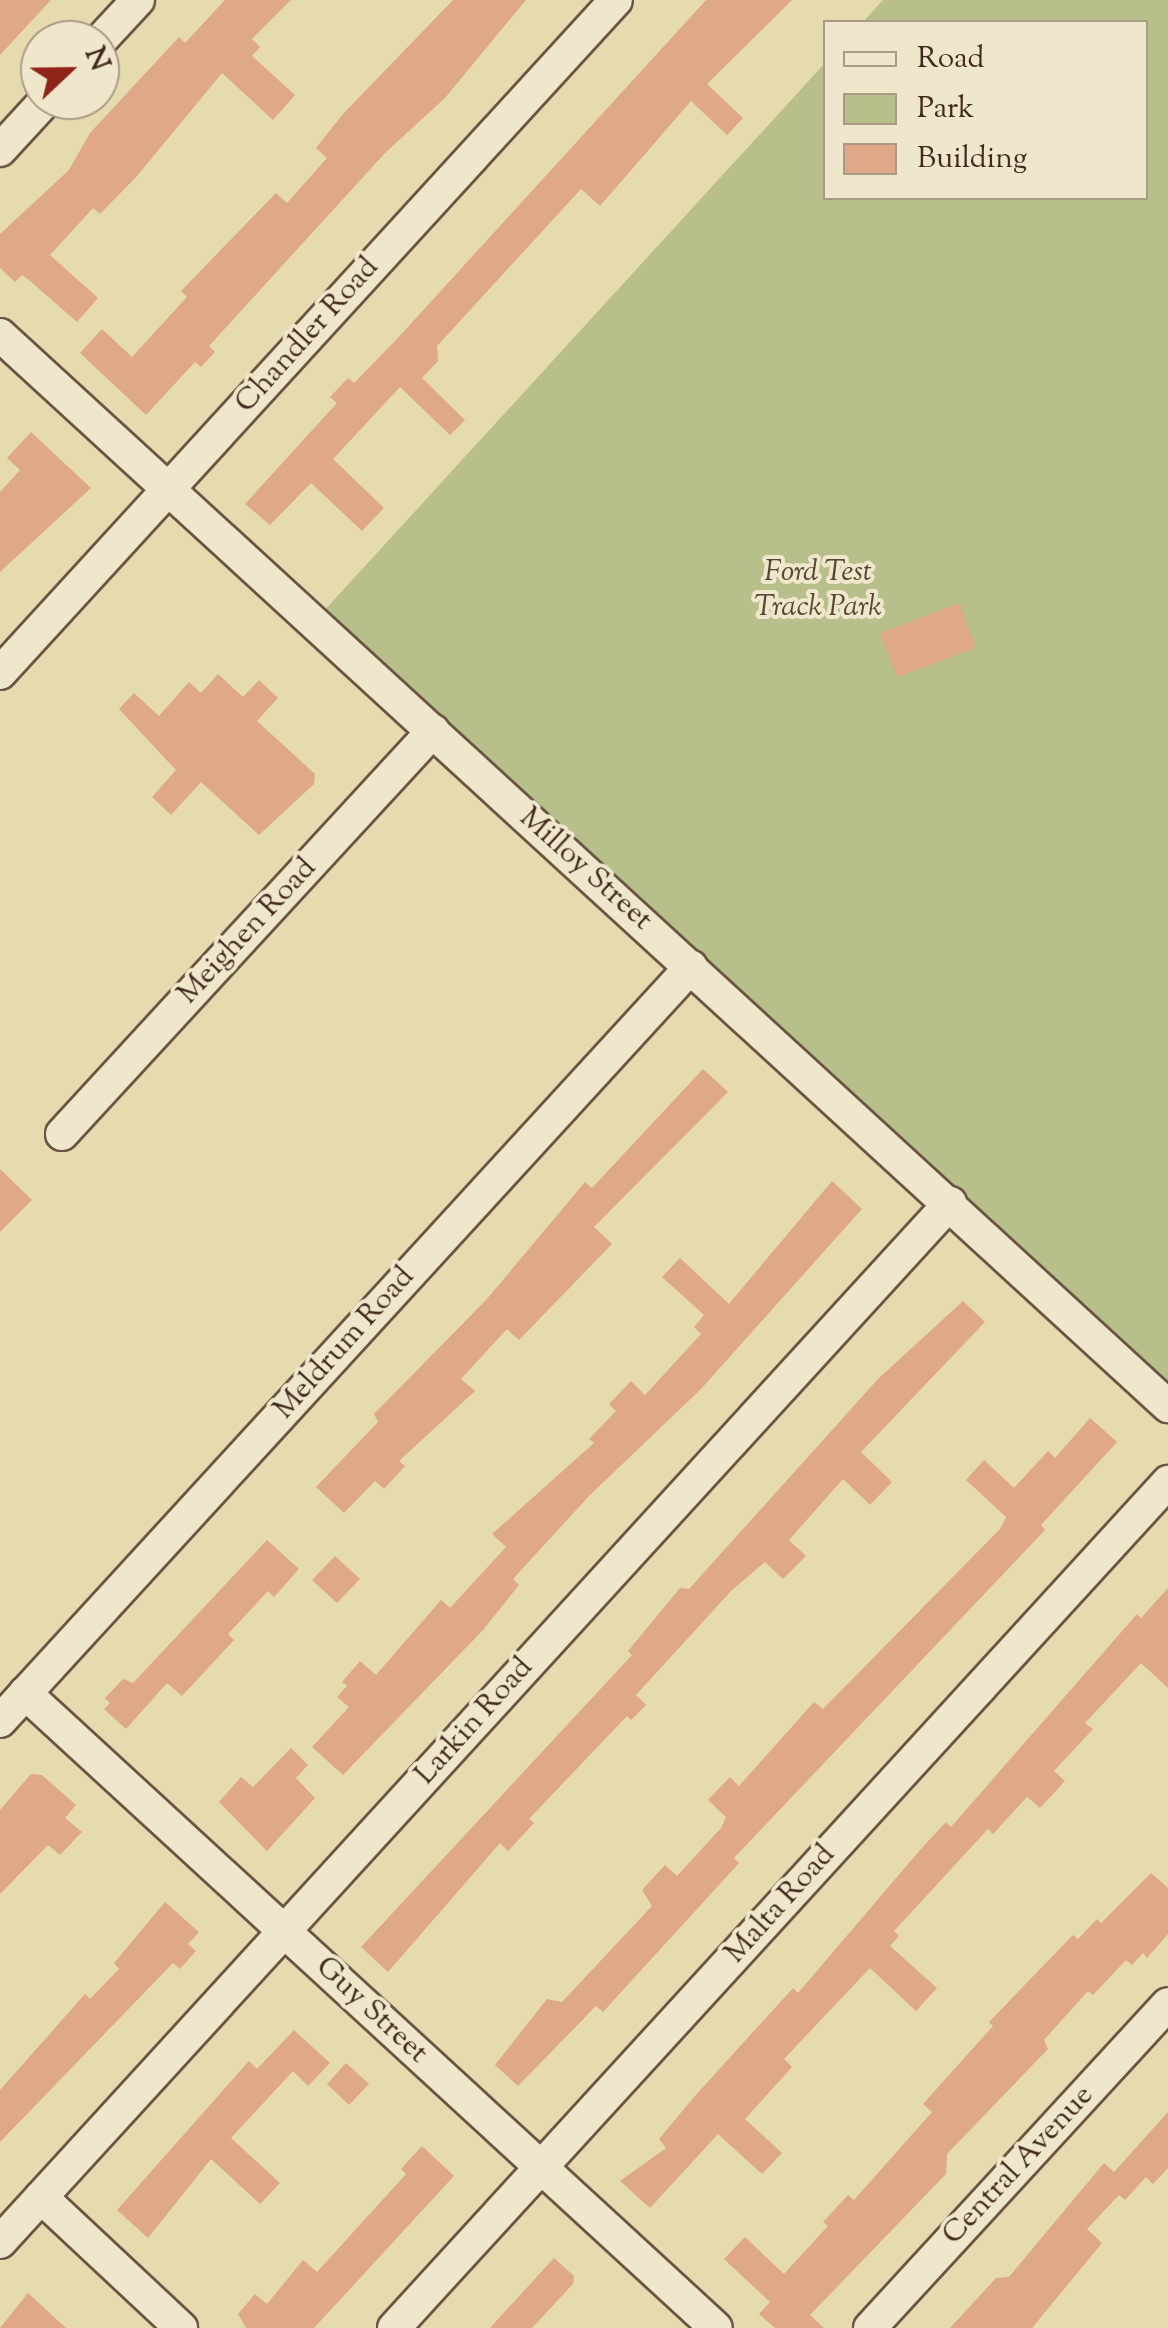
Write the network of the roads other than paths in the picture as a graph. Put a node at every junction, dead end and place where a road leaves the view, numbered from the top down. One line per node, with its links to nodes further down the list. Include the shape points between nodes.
1 (138, 0): 3 (street)
2 (616, 0): 7 (street, Chandler Road)
3 (119, 20)
4 (28, 120): 5 (street)
5 (0, 150)
6 (0, 335): 7 (street, Milloy Street)
7 (168, 489): 8 (street, Chandler Road); 9 (street, Milloy Street)
8 (0, 673)
9 (433, 731): 10 (street, Milloy Street); 11 (street, Meighen Road)
10 (691, 967): 12 (street, Milloy Street); 15 (street, Meldrum Road)
11 (62, 1134)
12 (950, 1204): 13 (street, Milloy Street); 17 (street, Larkin Road)
13 (1168, 1406)
14 (1168, 1482): 19 (street, Malta Road)
15 (25, 1693): 16 (street, Meldrum Road); 17 (street, Guy Street)
16 (0, 1721)
17 (284, 1931): 19 (street, Guy Street); 20 (street, Larkin Road)
18 (1168, 2004): 25 (street, Central Avenue)
19 (541, 2167): 23 (street, Malta Road); 24 (street, Guy Street)
20 (41, 2197): 21 (street, Larkin Road); 22 (street)
21 (0, 2242)
22 (181, 2328)
23 (394, 2328)
24 (716, 2328)
25 (870, 2328)

